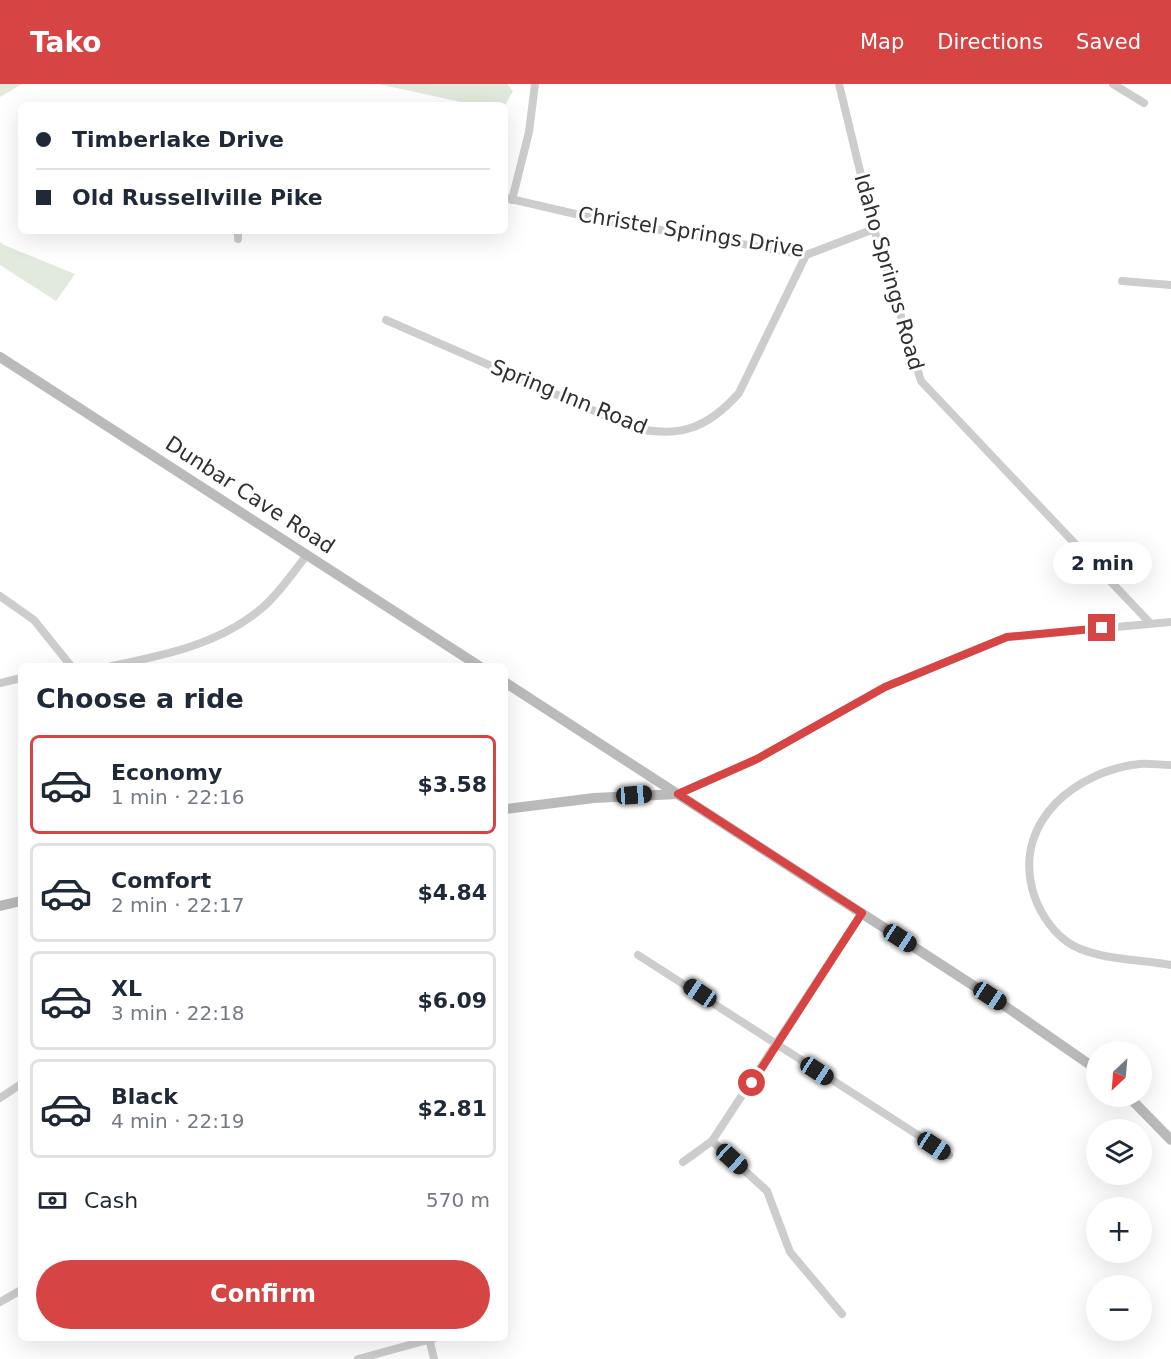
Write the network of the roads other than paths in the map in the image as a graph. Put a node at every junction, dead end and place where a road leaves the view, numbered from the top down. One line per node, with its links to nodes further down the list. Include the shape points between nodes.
1 (535, 84): 5 (street, via 530,132)
2 (839, 84): 6 (street, Idaho Springs Road)
3 (1113, 84): 4 (street)
4 (1144, 103)
5 (509, 199): 7 (street, Christel Springs Drive, via 597,219)
6 (874, 229): 7 (street, Christel Springs Drive); 15 (street, Idaho Springs Road, via 921,381)
7 (806, 255): 10 (street, Spring Inn Road, via 739,393 707,421 672,433 631,427)
8 (1122, 281): 9 (street)
9 (1171, 285)
10 (386, 320)
11 (0, 357): 12 (main road, Dunbar Cave Road)
12 (307, 555): 17 (street, via 264,607 241,624 181,652); 18 (main road, Dunbar Cave Road)
13 (0, 596): 16 (street, via 34,620)
14 (1171, 622): 15 (street)
15 (1150, 623): 23 (street, via 1007,637 885,687 746,765)
16 (69, 663)
17 (127, 663)
18 (473, 663)
19 (18, 679): 20 (street)
20 (0, 683)
21 (508, 684): 23 (main road)
22 (1171, 765): 29 (street, via 1140,764 1109,771 1076,786 1056,801 1041,820 1032,843 1029,877 1035,901 1049,924 1066,941 1089,954)
23 (678, 794): 24 (main road, via 594,798); 27 (main road)
24 (508, 809)
25 (18, 902): 26 (main road)
26 (0, 906)
27 (862, 913): 30 (street); 31 (main road)
28 (638, 955): 30 (street)
29 (1171, 965)
30 (778, 1044): 36 (street); 37 (street)
31 (1086, 1062)
32 (18, 1086): 33 (street)
33 (0, 1098)
34 (1139, 1107): 35 (main road)
35 (1171, 1140)
36 (712, 1141): 38 (street); 41 (street, via 767,1191 790,1252)
37 (949, 1155)
38 (683, 1162)
39 (18, 1292): 40 (street)
40 (0, 1302)
41 (842, 1314)
42 (424, 1341): 44 (street)
43 (431, 1341): 45 (street)
44 (358, 1359)
45 (434, 1359)

